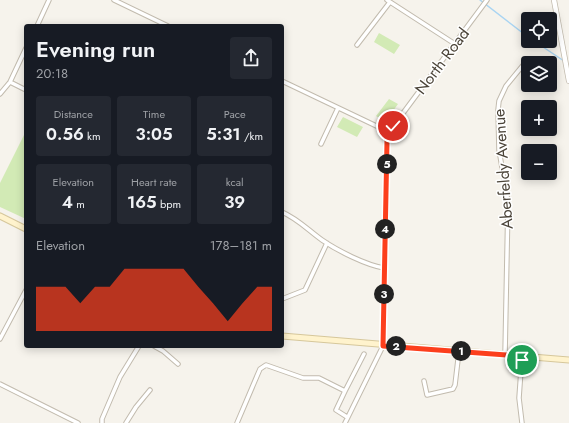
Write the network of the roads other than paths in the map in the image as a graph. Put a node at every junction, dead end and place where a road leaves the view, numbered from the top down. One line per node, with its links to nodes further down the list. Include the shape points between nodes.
1 (49, 0): 6 (street)
2 (114, 0): 7 (street)
3 (487, 0): 8 (street, North Road)
4 (554, 0): 12 (street)
5 (388, 1): 8 (street); 9 (street)
6 (38, 24)
7 (164, 24)
8 (455, 44): 18 (street, North Road)
9 (357, 45)
10 (24, 52): 13 (street)
11 (521, 68): 34 (street, Aberfeldy Avenue, via 506,86 498,102 500,150 508,202)
12 (569, 81)
13 (10, 82): 15 (street); 16 (street)
14 (284, 82): 17 (street)
15 (24, 89)
16 (0, 94)
17 (338, 108): 18 (street); 19 (street)
18 (389, 132): 24 (street)
19 (320, 144)
20 (284, 213): 23 (street)
21 (0, 216): 22 (main road)
22 (24, 228)
23 (327, 243): 24 (street, via 369,264); 26 (street, via 305,290)
24 (384, 268): 29 (street)
25 (24, 294): 28 (street)
26 (284, 298)
27 (284, 336): 29 (main road)
28 (0, 339)
29 (383, 346): 32 (main road); 42 (street)
30 (138, 348): 44 (street, via 120,377)
31 (158, 348): 37 (street)
32 (459, 351): 34 (main road); 38 (street, via 456,384 453,389 427,395)
33 (364, 354): 41 (street)
34 (505, 354): 35 (main road)
35 (522, 356): 36 (main road); 48 (street, via 519,395)
36 (569, 360)
37 (178, 364)
38 (424, 381)
39 (0, 384): 43 (street)
40 (150, 390): 45 (street)
41 (345, 391): 42 (street, via 336,410); 46 (street, via 319,378 303,378 263,366)
42 (347, 417): 47 (street)
43 (78, 423)
44 (102, 423)
45 (126, 423)
46 (237, 423)
47 (345, 423)
48 (522, 423)

